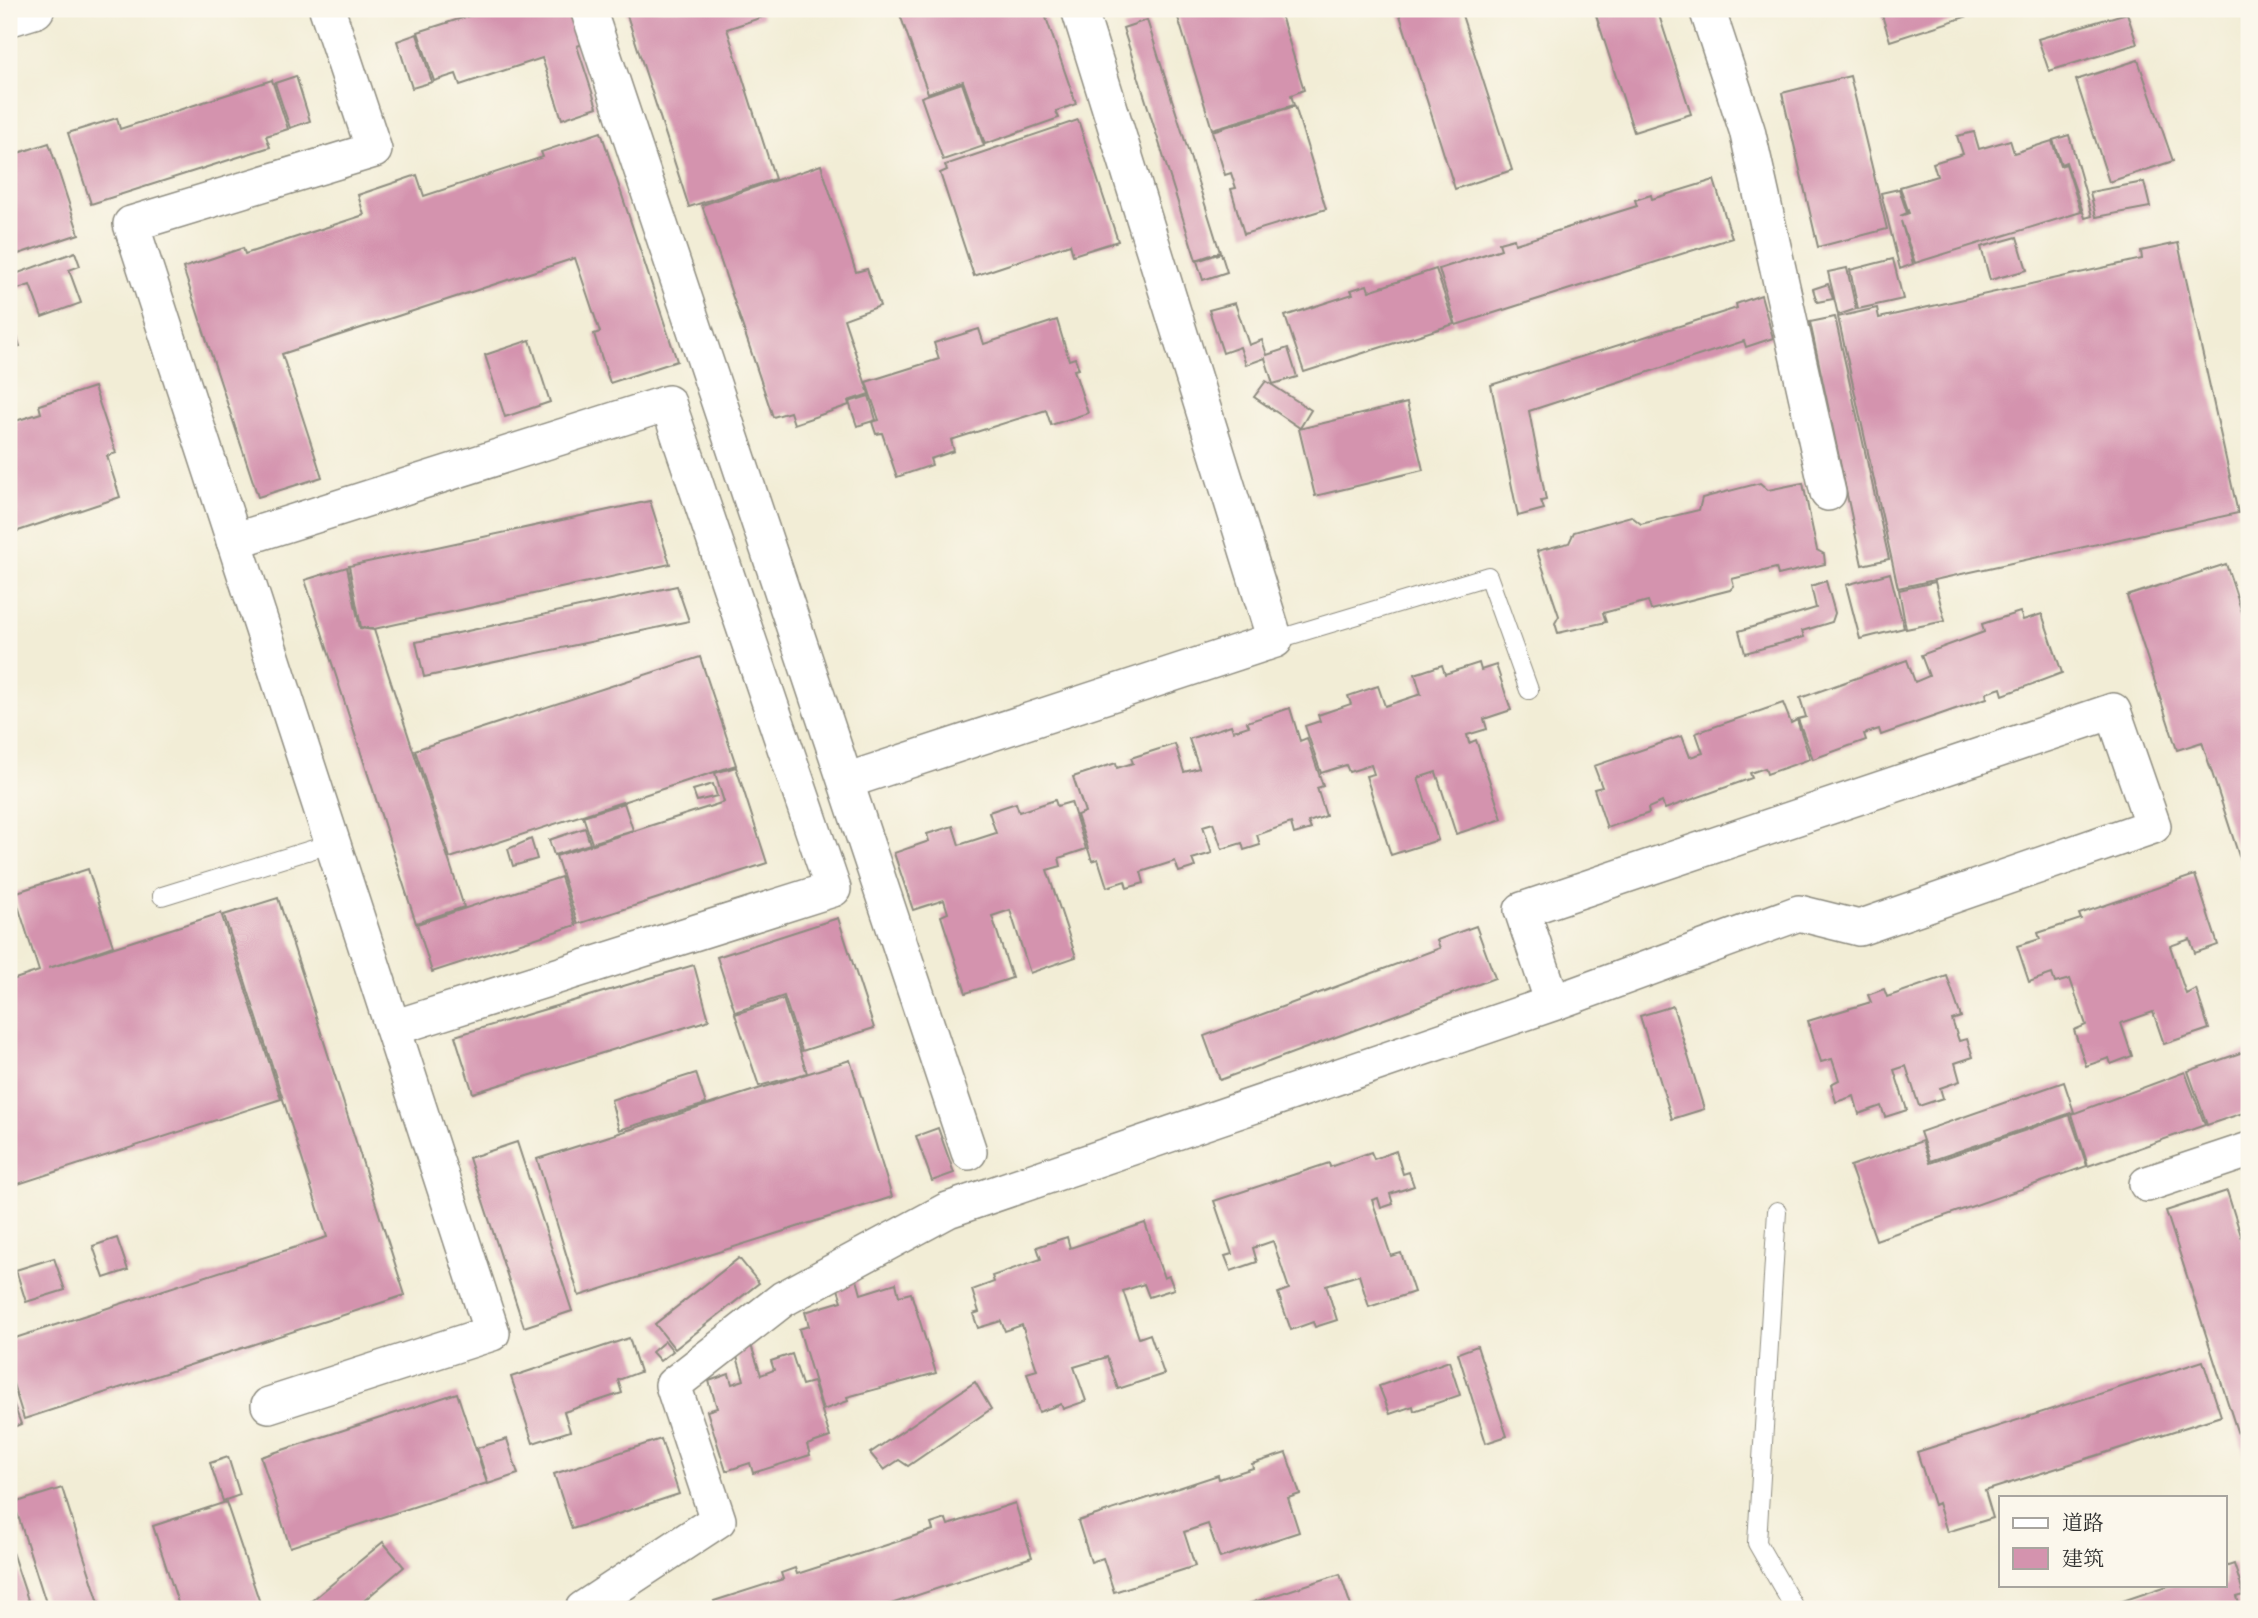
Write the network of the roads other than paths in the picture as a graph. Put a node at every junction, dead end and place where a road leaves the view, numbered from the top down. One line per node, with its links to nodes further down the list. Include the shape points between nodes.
1 (35, 9): 6 (main road)
2 (327, 9): 8 (street, via 374,150 131,224)
3 (588, 9): 11 (street)
4 (1079, 9): 9 (street)
5 (1707, 9): 7 (street, via 1747,130)
6 (9, 17)
7 (1828, 493)
8 (234, 541): 12 (street); 15 (street, via 668,403 833,890)
9 (1275, 640): 10 (lane, via 1488,576); 11 (street)
10 (1529, 690)
11 (846, 781): 17 (street)
12 (333, 843): 13 (lane); 15 (street)
13 (162, 896)
14 (1553, 1003): 14 (street, via 1522,910 2113,710 2153,826 1858,928 1799,913); 21 (street, via 948,1210 783,1299 673,1385 718,1520)
15 (393, 1028): 20 (street, via 492,1333)
16 (2249, 1150): 18 (street)
17 (969, 1152)
18 (2147, 1184)
19 (1777, 1211): 22 (lane, via 1757,1543)
20 (270, 1405)
21 (583, 1609)
22 (1794, 1609)

